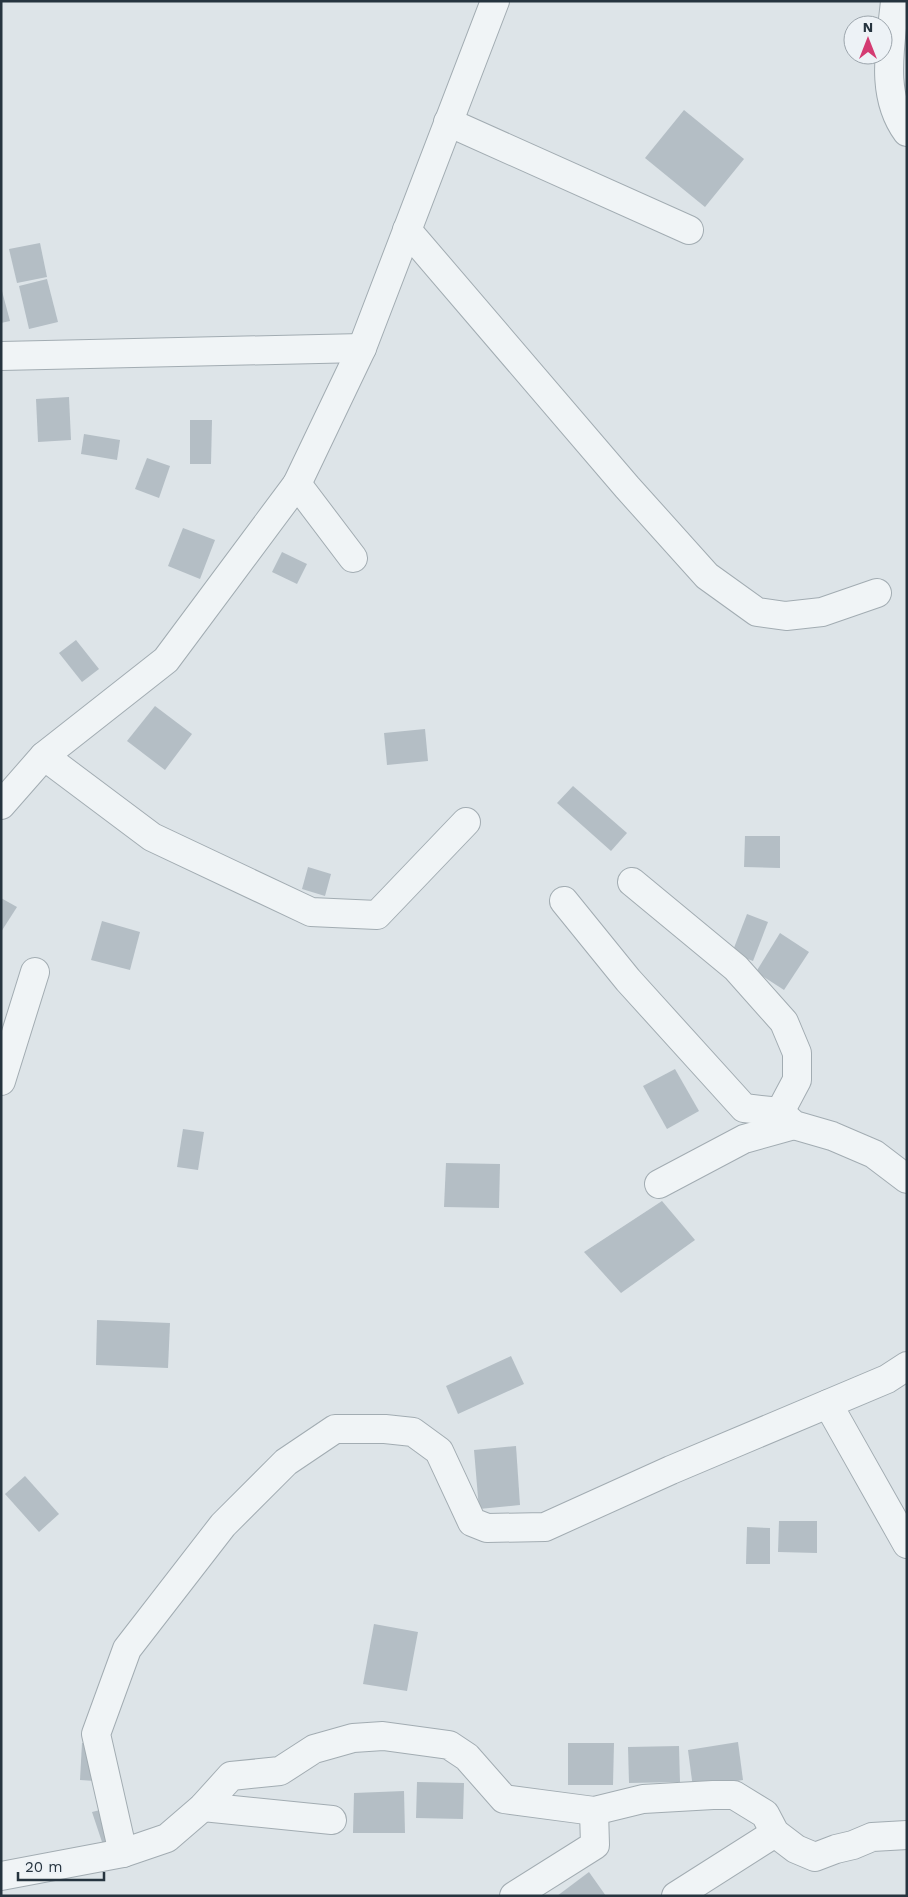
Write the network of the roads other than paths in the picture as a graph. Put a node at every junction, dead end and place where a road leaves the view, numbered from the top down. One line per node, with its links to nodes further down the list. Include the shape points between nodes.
1 (495, 1): 3 (street)
2 (895, 1): 4 (street, via 888,74 900,122)
3 (448, 122): 5 (street); 6 (street)
4 (907, 132)
5 (407, 230): 7 (street); 11 (street, via 707,576 757,612 786,616 822,612)
6 (689, 230)
7 (362, 348): 8 (street); 9 (street)
8 (1, 356)
9 (297, 484): 10 (street); 12 (street, via 166,660)
10 (354, 558)
11 (878, 594)
12 (44, 756): 13 (street); 14 (street, via 152,837 311,912 377,915)
13 (1, 805)
14 (466, 822)
15 (632, 882): 19 (street, via 736,968 784,1022 797,1053 797,1080)
16 (564, 901): 19 (street, via 628,980 744,1108)
17 (35, 972): 18 (street)
18 (1, 1081)
19 (787, 1118): 20 (street, via 874,1154); 21 (street)
20 (907, 1179)
21 (659, 1184)
22 (907, 1366): 23 (street, via 887,1379)
23 (828, 1404): 24 (street); 30 (street, via 545,1527 487,1528 472,1522 439,1451 413,1432 335,1429 286,1462 223,1525 127,1649 96,1734)
24 (907, 1544)
25 (203, 1807): 26 (street, via 231,1776 280,1771 314,1749 354,1738 383,1736 449,1745 467,1757 504,1799); 27 (street); 30 (street, via 167,1838)
26 (594, 1811): 28 (street, via 643,1799 734,1795 764,1814); 32 (street, via 595,1845)
27 (332, 1820)
28 (775, 1833): 29 (street, via 796,1849 815,1857 872,1837); 33 (street)
29 (907, 1836)
30 (123, 1853): 31 (street)
31 (1, 1876)
32 (514, 1896)
33 (676, 1896)

